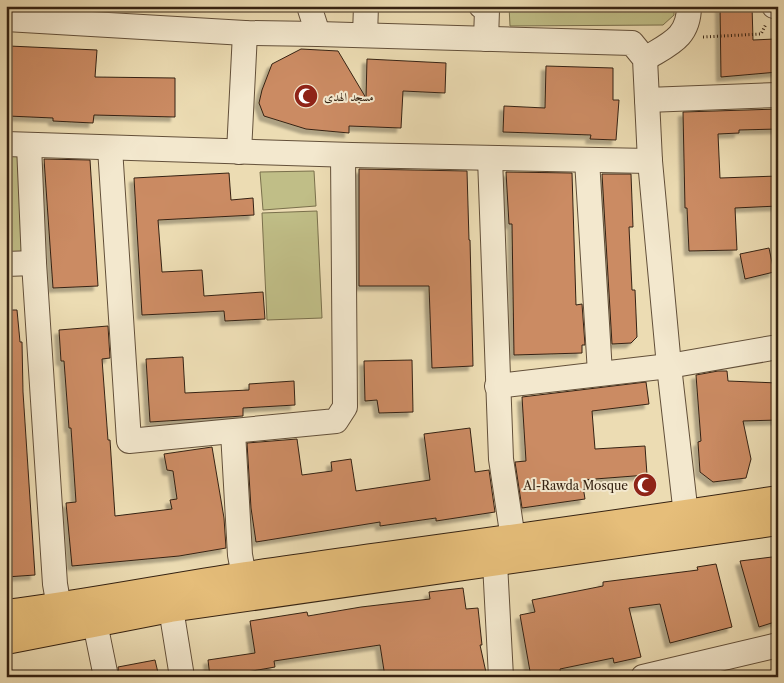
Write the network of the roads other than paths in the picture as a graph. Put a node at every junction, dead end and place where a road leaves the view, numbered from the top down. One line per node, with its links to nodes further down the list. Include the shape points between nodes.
1 (309, 6): 7 (street)
2 (366, 6): 8 (street)
3 (481, 6): 9 (street, via 487,10)
4 (689, 6): 10 (street, via 689,19 678,39)
5 (6, 19): 6 (street)
6 (245, 34): 7 (street); 16 (street)
7 (318, 34): 8 (street)
8 (365, 35): 9 (street)
9 (486, 39): 10 (street, via 632,43)
10 (645, 59): 12 (street)
11 (778, 95): 12 (street)
12 (647, 100): 20 (street)
13 (6, 144): 14 (street)
14 (30, 145): 15 (street); 21 (street)
15 (110, 148): 16 (street); 27 (street, via 129,441)
16 (240, 152): 17 (street)
17 (343, 155): 18 (street); 27 (street, via 345,407 336,420)
18 (490, 158): 19 (street); 26 (street)
19 (587, 160): 20 (street); 25 (street)
20 (650, 161): 24 (street)
21 (34, 263): 22 (street); 35 (street)
22 (6, 264)
23 (778, 347): 24 (street)
24 (669, 366): 25 (street); 29 (street)
25 (600, 373): 26 (street)
26 (497, 386): 31 (street, via 501,459)
27 (233, 432): 33 (street)
28 (778, 500): 29 (main road)
29 (686, 515): 31 (main road)
30 (778, 521): 31 (main road)
31 (522, 544): 32 (main road); 33 (main road)
32 (495, 563): 34 (main road); 43 (street)
33 (244, 576): 34 (main road)
34 (169, 599): 35 (main road); 37 (main road); 42 (street)
35 (58, 607): 36 (main road)
36 (6, 614)
37 (95, 623): 38 (main road); 41 (street)
38 (6, 640)
39 (778, 645): 40 (street)
40 (692, 671): 44 (street)
41 (106, 677)
42 (182, 677)
43 (501, 677)
44 (643, 677)

